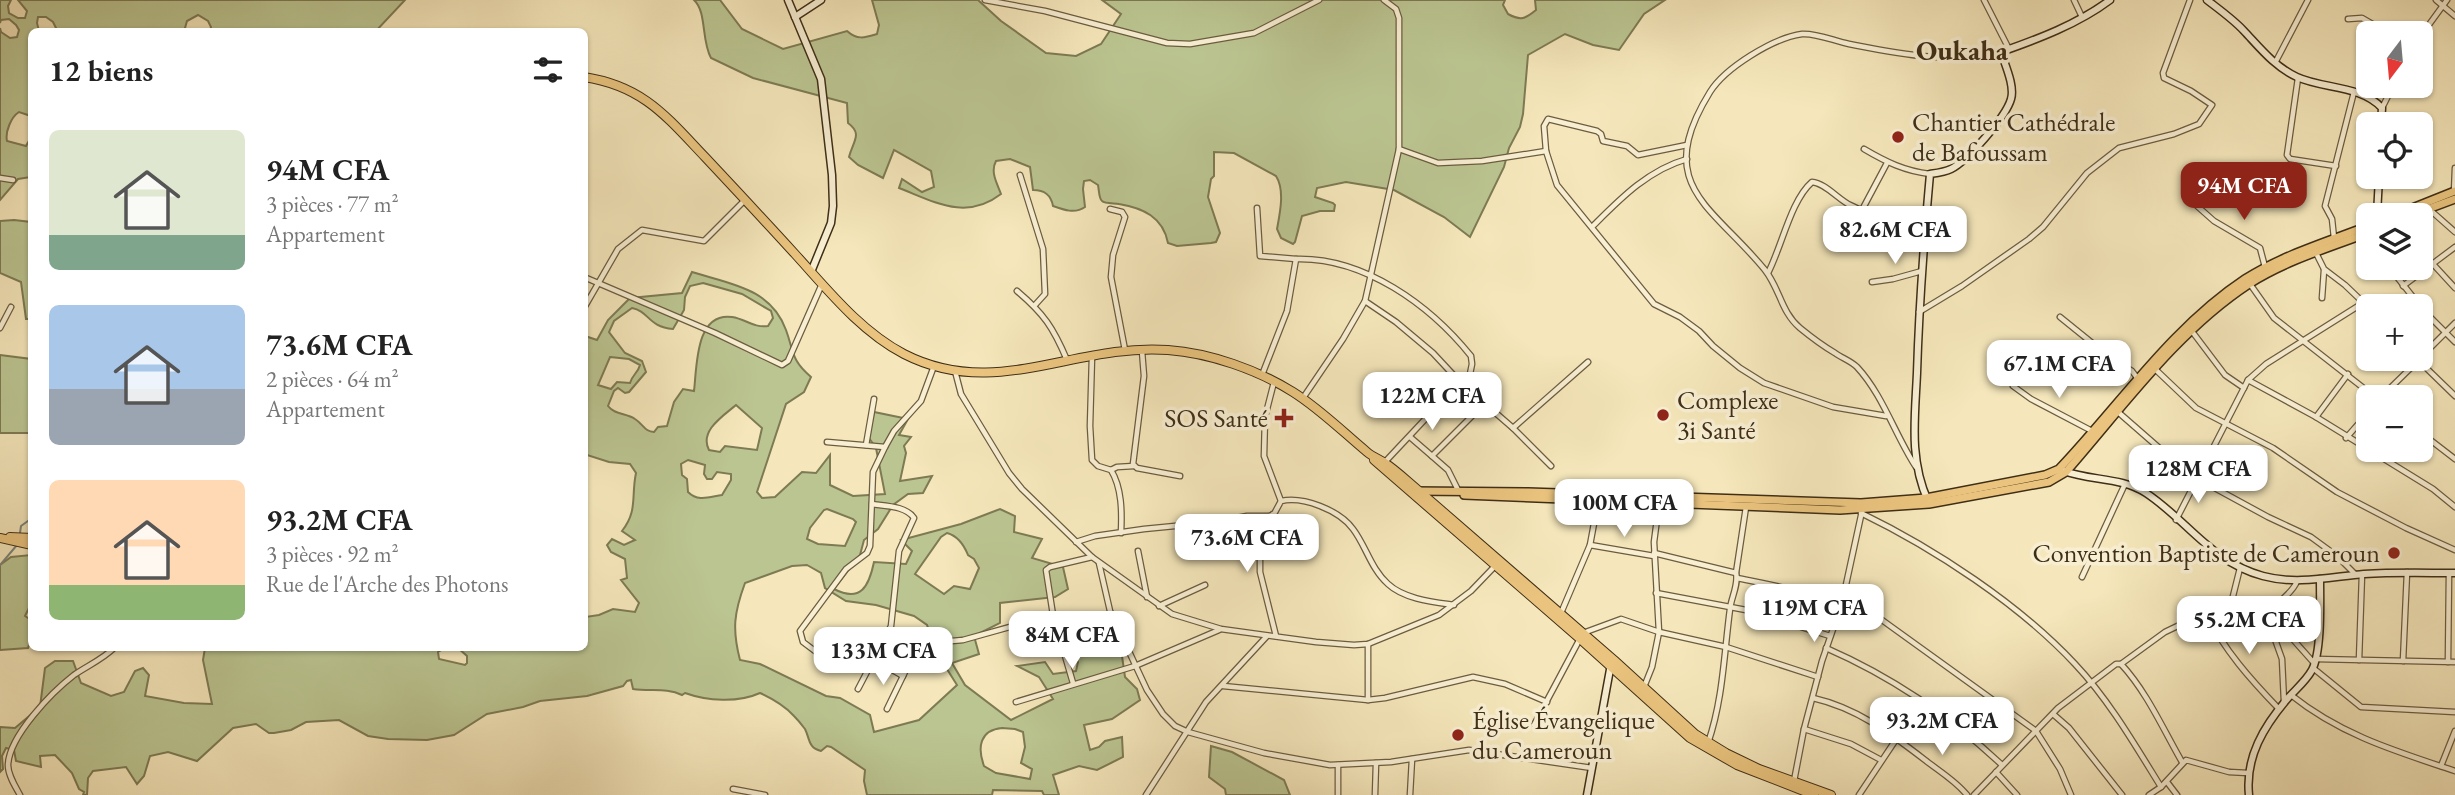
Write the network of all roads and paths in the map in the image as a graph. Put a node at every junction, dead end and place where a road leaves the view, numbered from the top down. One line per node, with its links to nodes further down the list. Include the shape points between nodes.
1 (788, 0): 16 (street)
2 (821, 0): 16 (street)
3 (985, 0): 4 (street, via 1167,43 1190,44 1254,33)
4 (1319, 0)
5 (1384, 0): 31 (street, via 1399,18)
6 (1984, 0): 21 (street)
7 (2074, 0): 17 (street)
8 (2110, 0): 17 (street)
9 (2190, 0): 86 (street, via 2163,73 2170,83 2212,105 2199,124 2119,148 2087,173 2029,239)
10 (2207, 0): 23 (street)
11 (2308, 0): 23 (street)
12 (2436, 0): 14 (street)
13 (2447, 0): 14 (street)
14 (2443, 6): 15 (street); 20 (street)
15 (2455, 16)
16 (795, 17): 65 (street, via 821,79 832,175 831,223)
17 (2082, 18): 21 (street)
18 (2348, 19): 19 (street)
19 (2366, 21)
20 (2432, 21)
21 (2009, 49): 22 (street)
22 (2001, 52): 30 (street, via 1942,57 1801,34 1735,65 1719,79 1692,125); 38 (street, via 2012,90 2007,108 1953,168)
23 (2275, 63): 25 (street)
24 (588, 78): 44 (highway, via 622,86 651,103)
25 (2298, 78): 26 (street); 36 (street, via 2288,158)
26 (2354, 92): 28 (street); 36 (street)
27 (2387, 98): 28 (street)
28 (2382, 108): 29 (street)
29 (2382, 112)
30 (1687, 144): 33 (street, via 1638,155 1627,146 1603,141 1597,131 1548,119 1544,126); 34 (street)
31 (1399, 149): 33 (street, via 1438,163 1482,162); 67 (street)
32 (1864, 149): 35 (street)
33 (1546, 151): 51 (street, via 1557,184)
34 (1687, 159): 51 (street, via 1637,185); 66 (street, via 1695,192)
35 (1887, 163): 38 (street); 49 (street)
36 (2336, 166): 56 (street, via 2325,206)
37 (2455, 168): 42 (street)
38 (1930, 174): 52 (street)
39 (1020, 175): 83 (street, via 1043,249 1045,293)
40 (0, 178): 41 (street)
41 (12, 180)
42 (2455, 194): 45 (main road); 46 (main road)
43 (2188, 198): 62 (street, via 2214,221 2260,248)
44 (745, 199): 65 (highway); 74 (street, via 704,241 642,230 618,249)
45 (2429, 203)
46 (2433, 207)
47 (1257, 208): 59 (street, via 1260,256)
48 (1110, 209): 97 (street, via 1125,217 1111,276)
49 (1862, 210): 52 (street); 66 (street, via 1817,182 1809,184 1796,202)
50 (2433, 213): 54 (street)
51 (1593, 226): 121 (street, via 1654,304 1699,331 1740,368 1764,383 1833,407)
52 (1925, 230): 64 (street)
53 (2356, 232): 56 (main road)
54 (2455, 232)
55 (2356, 233): 58 (main road)
56 (2334, 238): 58 (main road)
57 (2455, 247): 60 (street)
58 (2315, 249): 62 (main road); 63 (street); 71 (main road)
59 (1296, 259): 67 (street, via 1330,263); 107 (street, via 1287,311)
60 (2433, 262)
61 (2433, 264): 76 (street)
62 (2266, 268): 71 (main road)
63 (2324, 269): 79 (street); 80 (street)
64 (1922, 271): 72 (street); 86 (street)
65 (811, 272): 73 (highway)
66 (1768, 273): 121 (street, via 1787,316 1858,368)
67 (1370, 276): 81 (street); 111 (street, via 1419,303 1462,345 1472,364 1470,374)
68 (588, 279): 74 (street)
69 (2399, 280): 75 (street)
70 (2411, 280): 75 (street)
71 (2248, 281): 91 (main road); 93 (street, via 2274,318)
72 (1872, 282)
73 (822, 284): 74 (street, via 782,366); 101 (highway, via 890,346)
74 (599, 285): 82 (street)
75 (2403, 286): 78 (street)
76 (2455, 288)
77 (1017, 290): 83 (street)
78 (2409, 294)
79 (2356, 296)
80 (2322, 298)
81 (1365, 301): 111 (street, via 1424,345); 117 (street)
82 (588, 302)
83 (1035, 305): 99 (street, via 1052,326)
84 (11, 307): 90 (street)
85 (2356, 311): 93 (street)
86 (1918, 313): 138 (street)
87 (2060, 317): 108 (street)
88 (2433, 321): 92 (street)
89 (2455, 323): 92 (street)
90 (0, 328)
91 (2190, 328): 102 (main road); 108 (main road); 115 (street, via 2225,375)
92 (2445, 333): 94 (street); 95 (street)
93 (2303, 340): 106 (street); 109 (street)
94 (2455, 342)
95 (2433, 345)
96 (1142, 350): 97 (highway); 107 (highway, via 1213,359); 136 (street, via 1144,376)
97 (1125, 351): 98 (highway)
98 (1092, 356): 99 (highway); 139 (street, via 1090,451 1094,464)
99 (1067, 360): 105 (highway, via 1004,373)
100 (1588, 362): 125 (street)
101 (934, 366): 105 (highway); 132 (street, via 921,401)
102 (2155, 369): 120 (main road); 123 (street, via 2187,401)
103 (2407, 371): 113 (street)
104 (2431, 371): 116 (street)
105 (955, 372): 161 (street, via 961,394 1009,473)
106 (2348, 374): 112 (street); 122 (street)
107 (1262, 376): 110 (highway)
108 (2139, 379): 126 (main road)
109 (2248, 380): 115 (street); 122 (street)
110 (1274, 381): 117 (highway); 148 (street, via 1265,417 1264,456)
111 (1460, 382): 119 (street); 127 (street)
112 (2361, 385)
113 (2393, 385)
114 (2013, 386): 126 (street)
115 (2244, 388): 123 (street)
116 (2455, 396)
117 (1303, 398): 135 (highway)
118 (874, 399): 131 (street)
119 (1484, 404): 125 (street); 133 (street)
120 (2118, 412): 140 (main road); 142 (street)
121 (1887, 416): 138 (street)
122 (2316, 417): 128 (street)
123 (2225, 424): 142 (street); 164 (street, via 2273,449 2337,492)
124 (2356, 427): 128 (street)
125 (1513, 428): 137 (street)
126 (2093, 431): 140 (main road)
127 (1410, 438): 133 (street); 135 (street)
128 (2346, 438): 154 (street)
129 (827, 442): 131 (street)
130 (2433, 442): 134 (street)
131 (866, 445): 132 (street)
132 (885, 447): 151 (street, via 873,472)
133 (1432, 456): 144 (street, via 1448,470)
134 (2455, 459)
135 (1383, 465): 145 (highway)
136 (1134, 466): 139 (street); 141 (street)
137 (1551, 466)
138 (1916, 467): 149 (street)
139 (1111, 470): 158 (street, via 1120,496)
140 (2062, 471): 143 (street); 149 (main road)
141 (1180, 476)
142 (2197, 480): 157 (street); 174 (street, via 2311,537)
143 (2125, 483): 157 (street, via 2146,493); 175 (street)
144 (1458, 490): 145 (main road); 146 (main road)
145 (1416, 493): 146 (main road); 169 (highway)
146 (1528, 495): 147 (main road); 150 (main road)
147 (1630, 500): 150 (main road); 152 (main road); 155 (main road)
148 (1281, 501): 156 (street); 182 (street, via 1312,502 1346,522 1388,584 1400,592)
149 (1928, 501): 155 (main road)
150 (1598, 502): 163 (street)
151 (872, 504): 199 (street, via 872,536 866,553 846,569 800,631 803,642); 200 (street, via 904,510 914,519 898,554 891,626)
152 (1659, 504): 153 (main road); 166 (street)
153 (1746, 507): 155 (main road); 173 (street)
154 (2455, 507)
155 (1861, 509): 181 (street); 211 (street, via 1982,586 2051,640)
156 (1273, 514): 158 (street); 193 (street, via 1260,554 1260,572)
157 (2176, 520): 170 (street)
158 (1121, 533): 161 (street)
159 (0, 537): 160 (highway); 162 (highway)
160 (28, 538)
161 (1076, 542): 167 (street)
162 (28, 544)
163 (1590, 545): 166 (street); 186 (street)
164 (2454, 547)
165 (1138, 551): 180 (street)
166 (1654, 554): 173 (street); 179 (street)
167 (1092, 558): 168 (street); 187 (street, via 1048,568)
168 (1098, 562): 180 (street); 208 (street, via 1110,611)
169 (1497, 563): 182 (street); 186 (highway); 192 (highway)
170 (2240, 568): 177 (street); 185 (street, via 2232,600)
171 (2407, 572): 172 (street); 174 (street); 202 (street)
172 (2452, 573): 204 (street)
173 (1737, 575): 181 (street); 184 (street)
174 (2359, 575): 176 (street); 201 (street)
175 (2082, 577)
176 (2320, 579): 177 (street); 207 (street)
177 (2297, 581): 188 (street, via 2275,607)
178 (1205, 584): 183 (street)
179 (1656, 593): 184 (street); 190 (street)
180 (1147, 597): 183 (street)
181 (1842, 603): 194 (street); 227 (street, via 1882,620)
182 (1455, 605): 195 (street, via 1413,628)
183 (1158, 606): 189 (street)
184 (1730, 607): 194 (street); 196 (street)
185 (2206, 613): 206 (street, via 2165,632); 221 (street, via 2230,654)
186 (1560, 614): 192 (highway)
187 (1053, 615): 209 (street, via 963,640 926,635); 212 (street)
188 (2273, 617): 207 (street); 221 (street, via 2272,631 2281,659)
189 (1221, 629): 191 (street); 208 (street)
190 (1659, 632): 192 (street, via 1621,619); 196 (street); 215 (street, via 1652,667)
191 (1267, 635): 193 (street); 213 (street)
192 (1581, 635): 203 (highway); 220 (street)
193 (1276, 636): 195 (street)
194 (1830, 636): 197 (street)
195 (1368, 644): 218 (street)
196 (1726, 647): 210 (street); 231 (street, via 1718,709)
197 (1826, 648): 210 (street); 237 (street, via 1921,700)
198 (110, 651): 247 (street, via 53,694 13,745 8,766)
199 (815, 651)
200 (875, 660): 209 (street); 214 (street)
201 (2359, 660): 202 (street); 207 (street)
202 (2403, 661): 204 (street)
203 (1612, 662): 215 (highway); 239 (street)
204 (2448, 662): 205 (street)
205 (2455, 662)
206 (2120, 664): 211 (street); 234 (street, via 2150,704)
207 (2314, 664): 216 (street); 223 (street, via 2361,707)
208 (1135, 666): 212 (street); 229 (street, via 1163,714)
209 (903, 676): 222 (street)
210 (1818, 677): 217 (street)
211 (2091, 682): 224 (street); 245 (street)
212 (1073, 684): 219 (street)
213 (1222, 685): 218 (street); 229 (street)
214 (858, 689)
215 (1641, 690): 231 (highway)
216 (2291, 695): 221 (street); 238 (street, via 2357,737)
217 (1813, 698): 226 (street); 230 (street, via 1852,710)
218 (1368, 700): 220 (street, via 1473,677 1505,684)
219 (1016, 702)
220 (1547, 702): 225 (street)
221 (2282, 706): 242 (street, via 2255,747)
222 (887, 709)
223 (2455, 712)
224 (2053, 714): 227 (street); 261 (street)
225 (1534, 725)
226 (1804, 729): 233 (street, via 1851,744); 244 (street)
227 (2036, 731): 237 (street); 260 (street)
228 (2455, 731): 238 (street)
229 (1188, 733): 236 (street, via 1264,753); 249 (street)
230 (1897, 738): 233 (street); 257 (street)
231 (1705, 745): 244 (highway)
232 (1412, 759): 235 (street); 239 (street, via 1469,750); 252 (street)
233 (1881, 760): 256 (street)
234 (2182, 762): 242 (street); 243 (street)
235 (1376, 763): 236 (street); 251 (street)
236 (1338, 765): 250 (street)
237 (2002, 765): 241 (street)
238 (2441, 766): 240 (street)
239 (1593, 768): 253 (street)
240 (2455, 771)
241 (1996, 772): 258 (street); 259 (street)
242 (2248, 773): 264 (street)
243 (2167, 781): 245 (street); 263 (street)
244 (1793, 784): 254 (highway); 255 (highway)
245 (2161, 787): 262 (street)
246 (733, 789): 248 (street)
247 (20, 795)
248 (765, 795)
249 (1146, 795)
250 (1338, 795)
251 (1375, 795)
252 (1410, 795)
253 (1587, 795)
254 (1814, 795)
255 (1831, 795)
256 (1859, 795)
257 (1967, 795)
258 (1974, 795)
259 (2017, 795)
260 (2071, 795)
261 (2122, 795)
262 (2149, 795)
263 (2177, 795)
264 (2249, 795)

